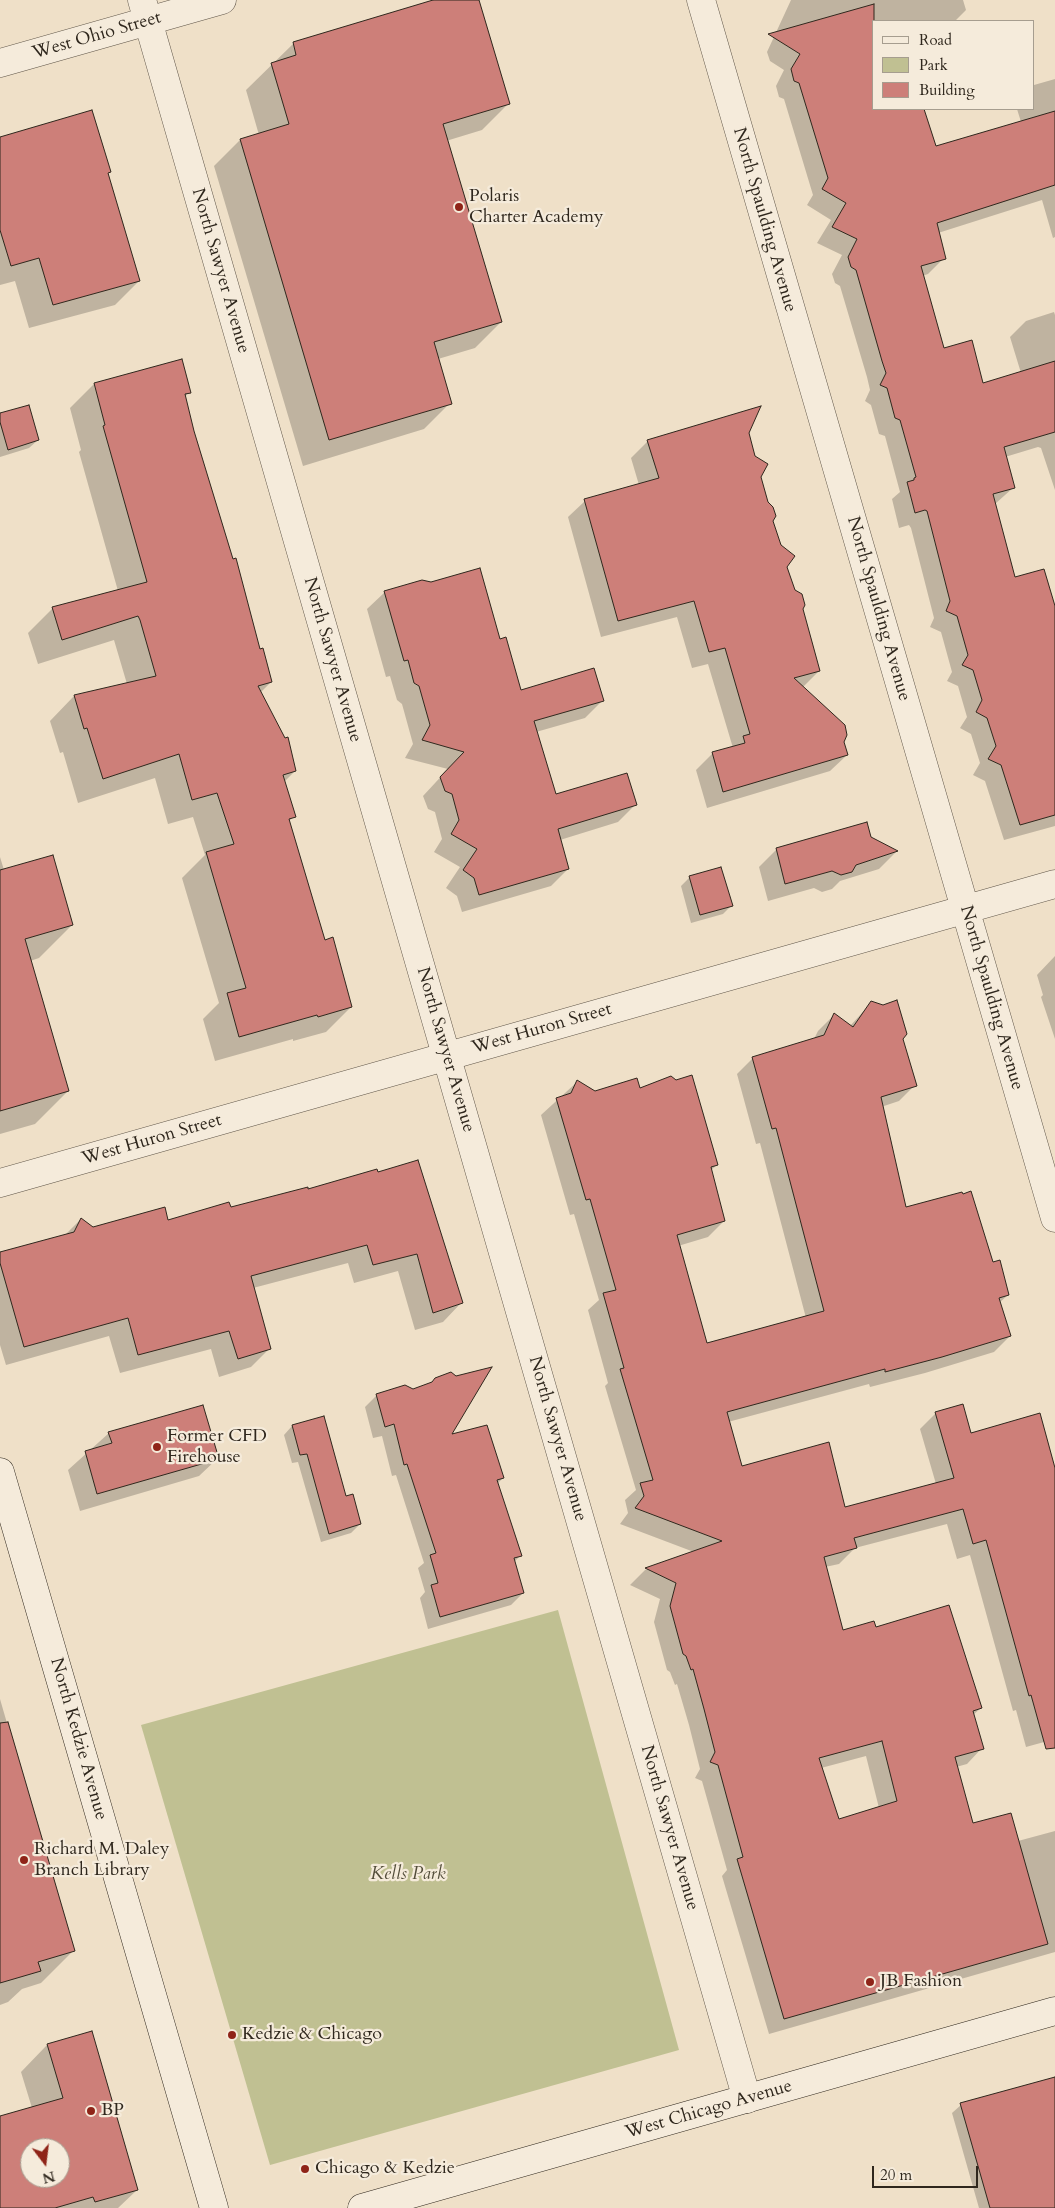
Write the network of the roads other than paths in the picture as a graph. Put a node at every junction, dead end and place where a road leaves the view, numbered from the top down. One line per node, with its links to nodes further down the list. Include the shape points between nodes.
1 (222, 0): 3 (street, West Ohio Street)
2 (701, 0): 6 (street, North Spaulding Avenue)
3 (145, 10): 4 (street, West Ohio Street); 7 (street, North Sawyer Avenue)
4 (0, 63)
5 (1055, 884): 6 (street, West Huron Street)
6 (965, 910): 7 (street, West Huron Street); 9 (street, North Spaulding Avenue)
7 (446, 1056): 8 (street, West Huron Street); 12 (street, North Sawyer Avenue)
8 (0, 1183)
9 (1055, 1218)
10 (0, 1472): 13 (street, North Kedzie Avenue)
11 (1055, 2011): 12 (street, West Chicago Avenue)
12 (747, 2099): 14 (street, West Chicago Avenue)
13 (214, 2208)
14 (362, 2208)

